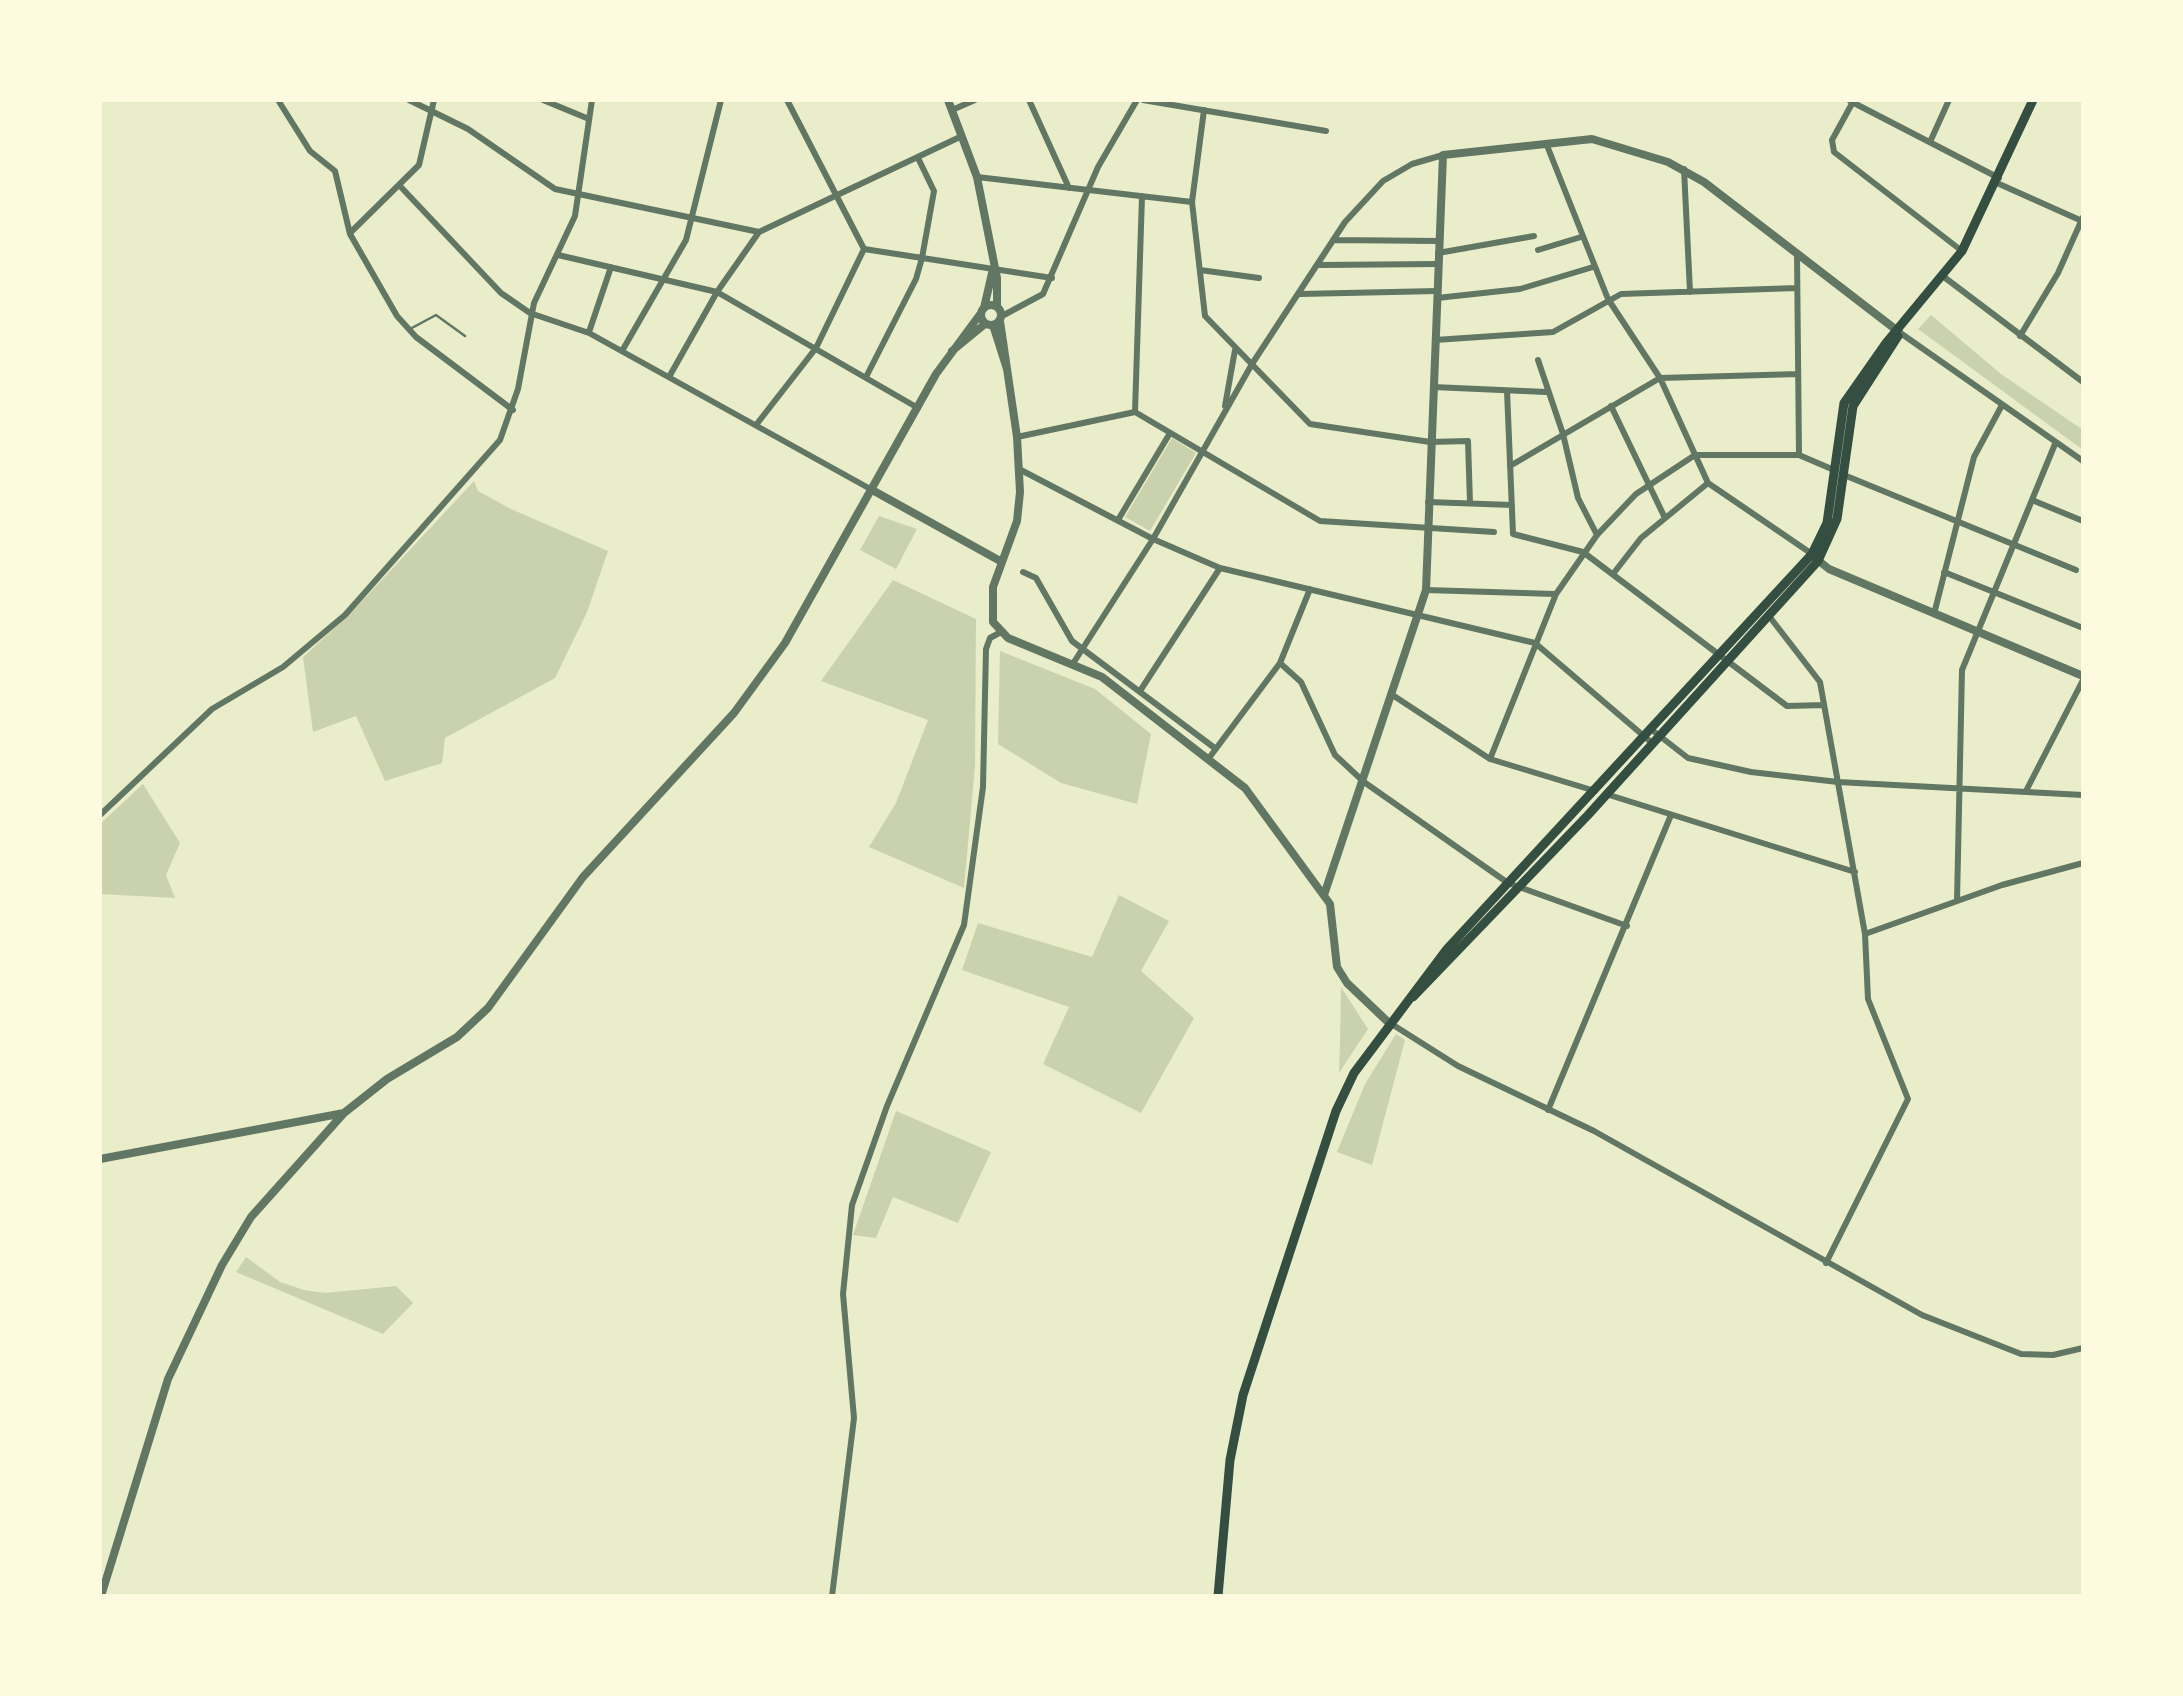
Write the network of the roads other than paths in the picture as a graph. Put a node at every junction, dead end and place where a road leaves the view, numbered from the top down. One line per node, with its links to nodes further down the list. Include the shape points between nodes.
1 (278, 100): 38 (street, via 310,152 335,171)
2 (409, 100): 15 (street)
3 (434, 100): 15 (street)
4 (543, 100): 18 (street)
5 (592, 100): 18 (street)
6 (721, 100): 35 (street)
7 (787, 100): 33 (street)
8 (948, 100): 16 (street)
9 (975, 100): 16 (street)
10 (1029, 100): 29 (street)
11 (1140, 100): 17 (street); 30 (street)
12 (1950, 100): 21 (street)
13 (2033, 100): 27 (main road)
14 (1852, 101): 21 (street); 45 (street, via 1832,140 1834,152)
15 (433, 110): 28 (street, via 419,164); 31 (street, via 555,189)
16 (952, 110): 20 (street)
17 (1204, 110): 19 (street); 34 (street)
18 (589, 118): 31 (street)
19 (1326, 131)
20 (964, 135): 24 (street); 26 (street)
21 (1930, 142): 27 (street)
22 (1546, 143): 23 (street); 25 (street, via 1592,139); 40 (street)
23 (1442, 155): 41 (street, via 1384,181); 42 (street)
24 (918, 158): 33 (street); 49 (street, via 934,192)
25 (1684, 169): 47 (street); 62 (street)
26 (977, 177): 29 (street); 54 (street)
27 (1998, 180): 36 (street); 45 (main road)
28 (399, 185): 38 (street); 67 (street, via 501,293)
29 (1068, 188): 30 (street)
30 (1087, 190): 32 (street); 56 (street)
31 (578, 195): 35 (street); 48 (street)
32 (1142, 196): 34 (street); 93 (street)
33 (837, 197): 37 (street); 43 (street)
34 (1192, 202): 55 (street)
35 (693, 217): 37 (street); 58 (street)
36 (2082, 220): 73 (street)
37 (759, 232): 61 (street)
38 (350, 234): 69 (street)
39 (1534, 236): 46 (street)
40 (1581, 236): 44 (street); 53 (street)
41 (1333, 240): 42 (street); 51 (street)
42 (1439, 241): 46 (street)
43 (864, 249): 49 (street); 75 (street)
44 (1538, 250)
45 (1962, 251): 59 (main road)
46 (1438, 253): 50 (street)
47 (1796, 254): 60 (street); 70 (street)
48 (558, 255): 52 (street); 67 (street)
49 (922, 258): 54 (street); 83 (street)
50 (1438, 264): 51 (street); 64 (street)
51 (1318, 265): 63 (street)
52 (611, 267): 58 (street); 71 (street)
53 (1593, 267): 64 (street, via 1520,290); 65 (street)
54 (994, 268): 56 (street); 66 (street); 68 (street)
55 (1200, 270): 57 (street); 76 (street, via 1205,316)
56 (1052, 278): 68 (street, via 1043,294)
57 (1258, 278)
58 (663, 280): 61 (street); 77 (street)
59 (1942, 280): 70 (main road); 73 (street)
60 (1797, 288): 62 (street); 81 (street)
61 (717, 292): 75 (street); 82 (street)
62 (1690, 292): 65 (street)
63 (1300, 294): 64 (street); 80 (street)
64 (1436, 294): 74 (street)
65 (1608, 299): 74 (street, via 1553,332); 84 (street)
66 (982, 311): 68 (street); 68 (street); 78 (street)
67 (530, 313): 71 (street); 92 (street)
68 (995, 319): 78 (street); 98 (street)
69 (408, 330): 72 (lane, via 436,315); 92 (street)
70 (1899, 332): 90 (street); 107 (main road, via 1852,406)
71 (589, 333): 77 (street)
72 (465, 336)
73 (2020, 336): 85 (street)
74 (1434, 340): 86 (street)
75 (816, 348): 83 (street); 95 (street)
76 (1236, 349): 80 (street); 94 (street)
77 (622, 351): 82 (street)
78 (952, 351): 91 (street)
79 (1538, 360): 88 (street)
80 (1252, 364): 94 (street); 99 (street, via 1310,424)
81 (1798, 374): 84 (street); 103 (street)
82 (669, 377): 95 (street)
83 (866, 377): 91 (street)
84 (1660, 378): 89 (street); 102 (street)
85 (2083, 382)
86 (1432, 387): 87 (street); 99 (street)
87 (1507, 391): 88 (street); 105 (street)
88 (1546, 392): 97 (street)
89 (1611, 406): 97 (street); 109 (street)
90 (2001, 406): 100 (street); 117 (street, via 1974,456)
91 (918, 408): 110 (street)
92 (513, 410): 161 (street, via 489,454 345,615 283,667 212,708)
93 (1135, 412): 96 (street); 98 (street)
94 (1224, 416): 101 (street)
95 (756, 426): 110 (street)
96 (1170, 432): 101 (street); 116 (street)
97 (1563, 434): 105 (street); 121 (street, via 1578,498)
98 (1017, 437): 106 (street)
99 (1430, 442): 112 (street); 113 (street, via 1470,443)
100 (2055, 444): 104 (street); 111 (street)
101 (1204, 452): 119 (street, via 1320,521); 122 (street)
102 (1695, 455): 103 (street); 108 (street); 109 (street)
103 (1799, 455): 107 (street)
104 (2083, 461)
105 (1510, 466): 114 (street)
106 (1019, 469): 116 (street); 126 (street, via 1018,515)
107 (1840, 473): 117 (street); 125 (main road, via 1834,529)
108 (1708, 484): 115 (street); 125 (street)
109 (1648, 485): 115 (street); 121 (street)
110 (874, 490): 126 (street); 172 (street, via 760,679 583,877 488,1008)
111 (2032, 500): 118 (street); 123 (street)
112 (1428, 502): 113 (street); 119 (street)
113 (1470, 503): 114 (street)
114 (1512, 505): 124 (street, via 1514,534)
115 (1664, 516): 131 (street)
116 (1118, 520): 122 (street)
117 (1956, 521): 123 (street); 130 (street)
118 (2083, 521)
119 (1427, 529): 120 (street); 133 (street)
120 (1494, 532)
121 (1596, 535): 124 (street)
122 (1154, 539): 127 (street); 143 (street)
123 (2014, 544): 128 (street); 134 (street)
124 (1583, 552): 131 (street); 135 (street)
125 (1815, 558): 136 (main road); 137 (street)
126 (1002, 562): 140 (street, via 991,609)
127 (1220, 568): 132 (street); 148 (street)
128 (2076, 570)
129 (1023, 572): 143 (street, via 1036,578 1072,641)
130 (1944, 572): 134 (street); 137 (street)
131 (1613, 574): 144 (street)
132 (1310, 589): 138 (street); 146 (street)
133 (1426, 590): 135 (street); 138 (street)
134 (1994, 592): 139 (street); 141 (street)
135 (1556, 594): 142 (street)
136 (1765, 611): 144 (main road); 150 (street, via 1817,673)
137 (1934, 615): 141 (street)
138 (1419, 618): 142 (street); 149 (street)
139 (2083, 628)
140 (1001, 632): 145 (street); 177 (street, via 986,649 983,786 964,925 852,1204 842,1294 854,1418)
141 (1977, 634): 147 (street); 157 (street, via 1960,679)
142 (1534, 644): 151 (street); 154 (street)
143 (1083, 648): 145 (street); 148 (street)
144 (1724, 655): 150 (street, via 1788,706); 151 (main road)
145 (1074, 662): 153 (street)
146 (1280, 663): 152 (street); 155 (street, via 1301,682 1335,755)
147 (2083, 678): 158 (street)
148 (1140, 691): 152 (street)
149 (1394, 696): 154 (street); 155 (street)
150 (1824, 705): 156 (street)
151 (1652, 736): 156 (street, via 1705,764); 159 (main road)
152 (1216, 748): 153 (street)
153 (1209, 758): 166 (street, via 1261,806)
154 (1490, 759): 159 (street)
155 (1364, 782): 165 (street); 166 (street)
156 (1838, 782): 157 (street); 164 (street)
157 (1961, 787): 158 (street); 167 (street)
158 (2026, 791): 160 (street)
159 (1601, 793): 162 (street); 165 (main road)
160 (2083, 795)
161 (100, 814)
162 (1671, 814): 164 (street); 168 (street)
163 (2083, 862): 167 (street)
164 (1855, 872): 169 (street)
165 (1512, 885): 168 (street); 170 (main road)
166 (1324, 895): 170 (street, via 1335,918 1337,967 1366,1006)
167 (1956, 901): 169 (street)
168 (1627, 926): 171 (street)
169 (1865, 934): 174 (street, via 1868,999 1908,1099)
170 (1389, 1023): 171 (street); 178 (main road, via 1354,1074 1331,1127 1266,1315 1238,1416)
171 (1548, 1110): 174 (street)
172 (344, 1113): 173 (street); 176 (street, via 262,1201 206,1296 159,1404)
173 (100, 1159)
174 (1826, 1262): 175 (street, via 1909,1309 2008,1350 2037,1356)
175 (2083, 1348)
176 (101, 1596)
177 (832, 1596)
178 (1218, 1596)

